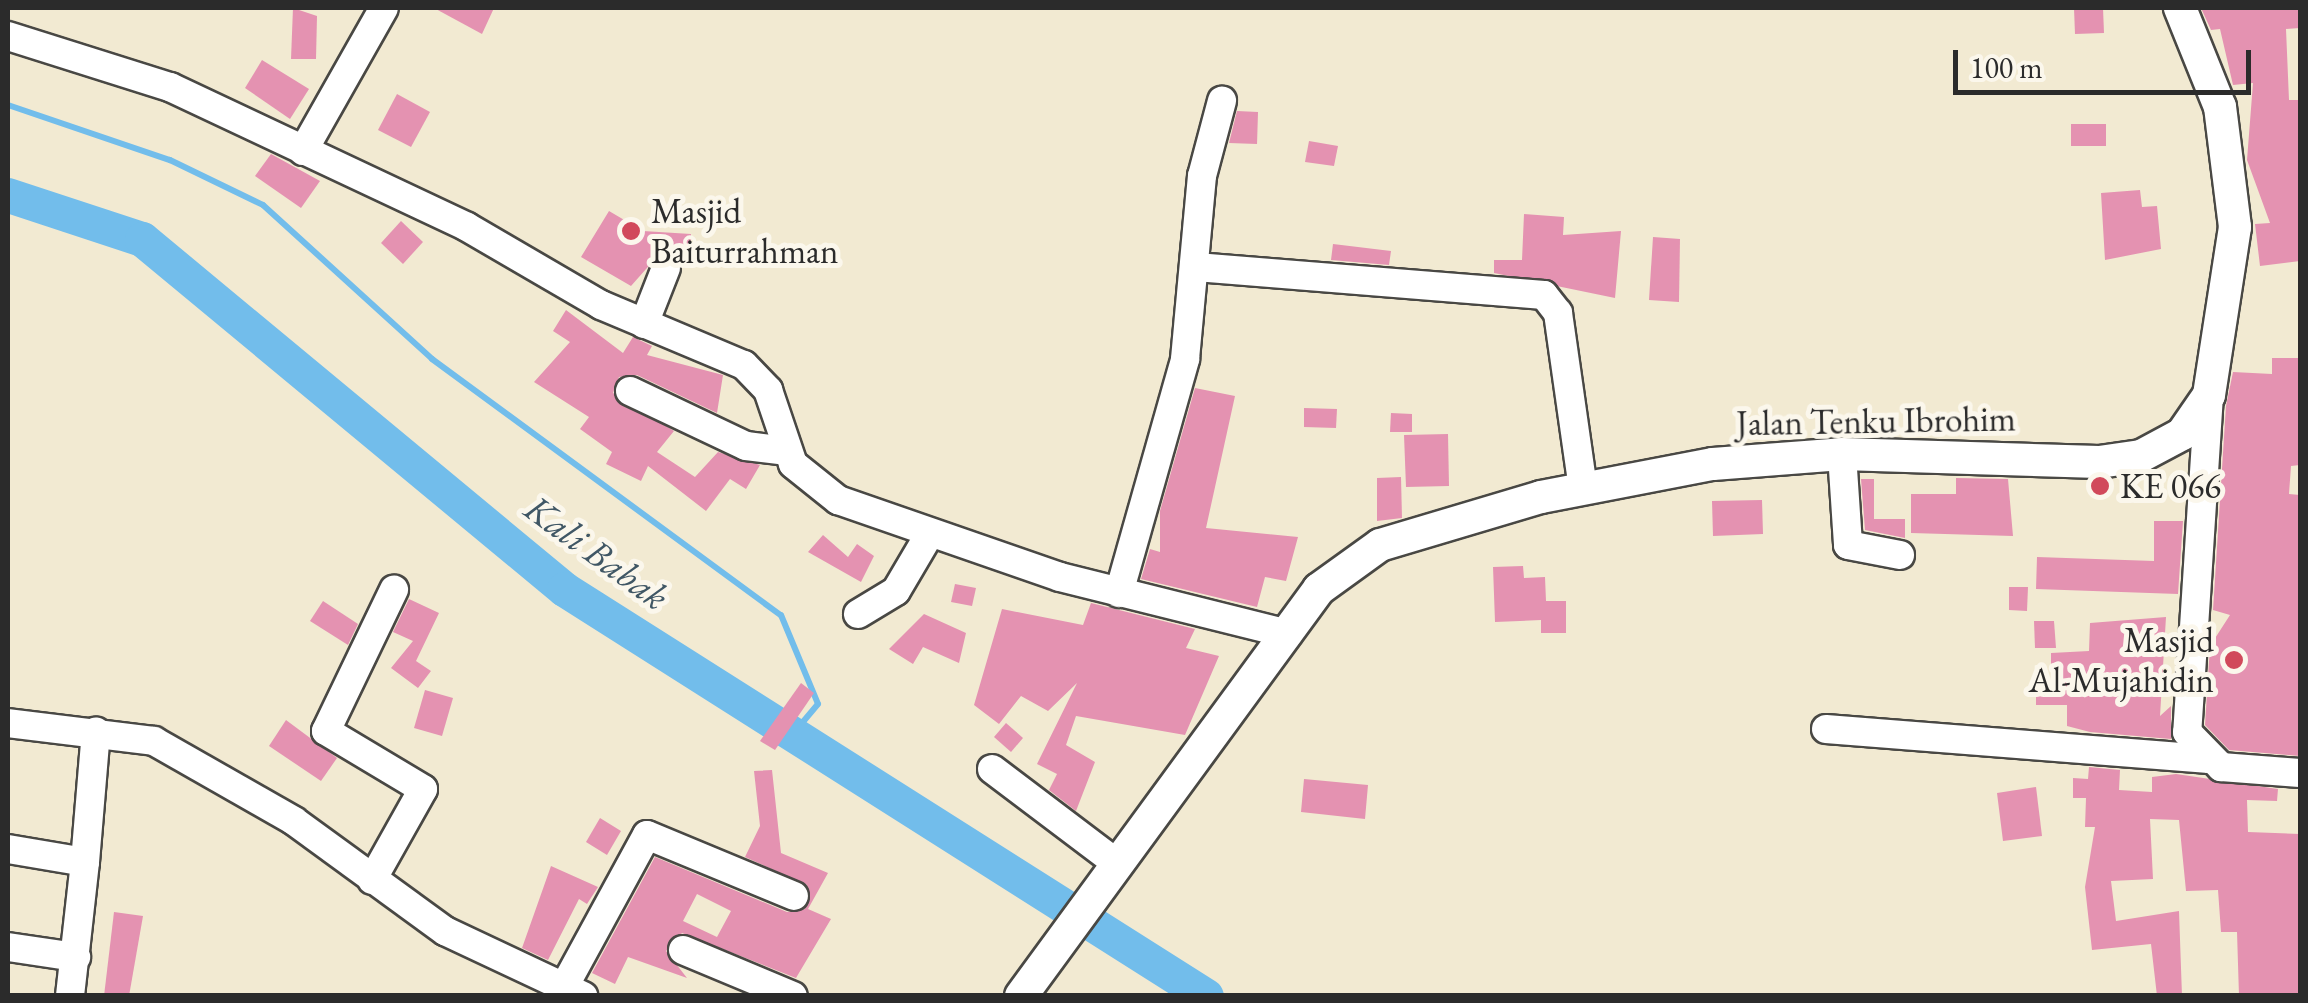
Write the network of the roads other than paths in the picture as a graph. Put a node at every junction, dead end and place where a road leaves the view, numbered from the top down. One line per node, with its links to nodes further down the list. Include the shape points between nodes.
1 (384, 8): 5 (street)
2 (2180, 8): 10 (main road, via 2220,107 2234,196 2232,274)
3 (8, 36): 5 (street, via 133,71)
4 (1222, 101): 6 (street, via 1202,176)
5 (303, 150): 8 (street)
6 (1196, 267): 13 (street, via 1544,295 1558,313); 17 (street, via 1184,359)
7 (666, 268): 8 (street)
8 (644, 324): 11 (street, via 753,372)
9 (630, 391): 11 (street, via 746,446)
10 (2209, 395): 12 (main road, Jalan Tenku Ibrohim, via 2162,449 2113,460); 23 (street, via 2186,715)
11 (786, 451): 14 (street, via 825,494)
12 (1842, 454): 13 (main road, Jalan Tenku Ibrohim); 15 (street, via 1848,546)
13 (1584, 488): 19 (main road, Jalan Tenku Ibrohim, via 1380,545 1338,570)
14 (930, 534): 17 (street); 18 (street, via 896,591)
15 (1900, 555)
16 (394, 590): 29 (street, via 326,731 423,789)
17 (1119, 593): 19 (street)
18 (858, 614)
19 (1288, 634): 28 (main road, Jalan Tenku Ibrohim)
20 (8, 723): 22 (street)
21 (1826, 729): 23 (street)
22 (96, 731): 27 (street); 29 (street, via 139,734 226,779)
23 (2206, 760): 25 (street)
24 (992, 769): 28 (street)
25 (2300, 773)
26 (8, 850): 27 (street)
27 (85, 862): 33 (street)
28 (1115, 871): 37 (main road, Jalan Tenku Ibrohim, via 1050,948)
29 (372, 880): 34 (street, via 473,947)
30 (794, 896): 34 (street, via 648,835)
31 (8, 946): 33 (street)
32 (683, 950): 36 (street)
33 (76, 957): 35 (street)
34 (574, 991)
35 (70, 996)
36 (793, 996)
37 (1021, 996)

